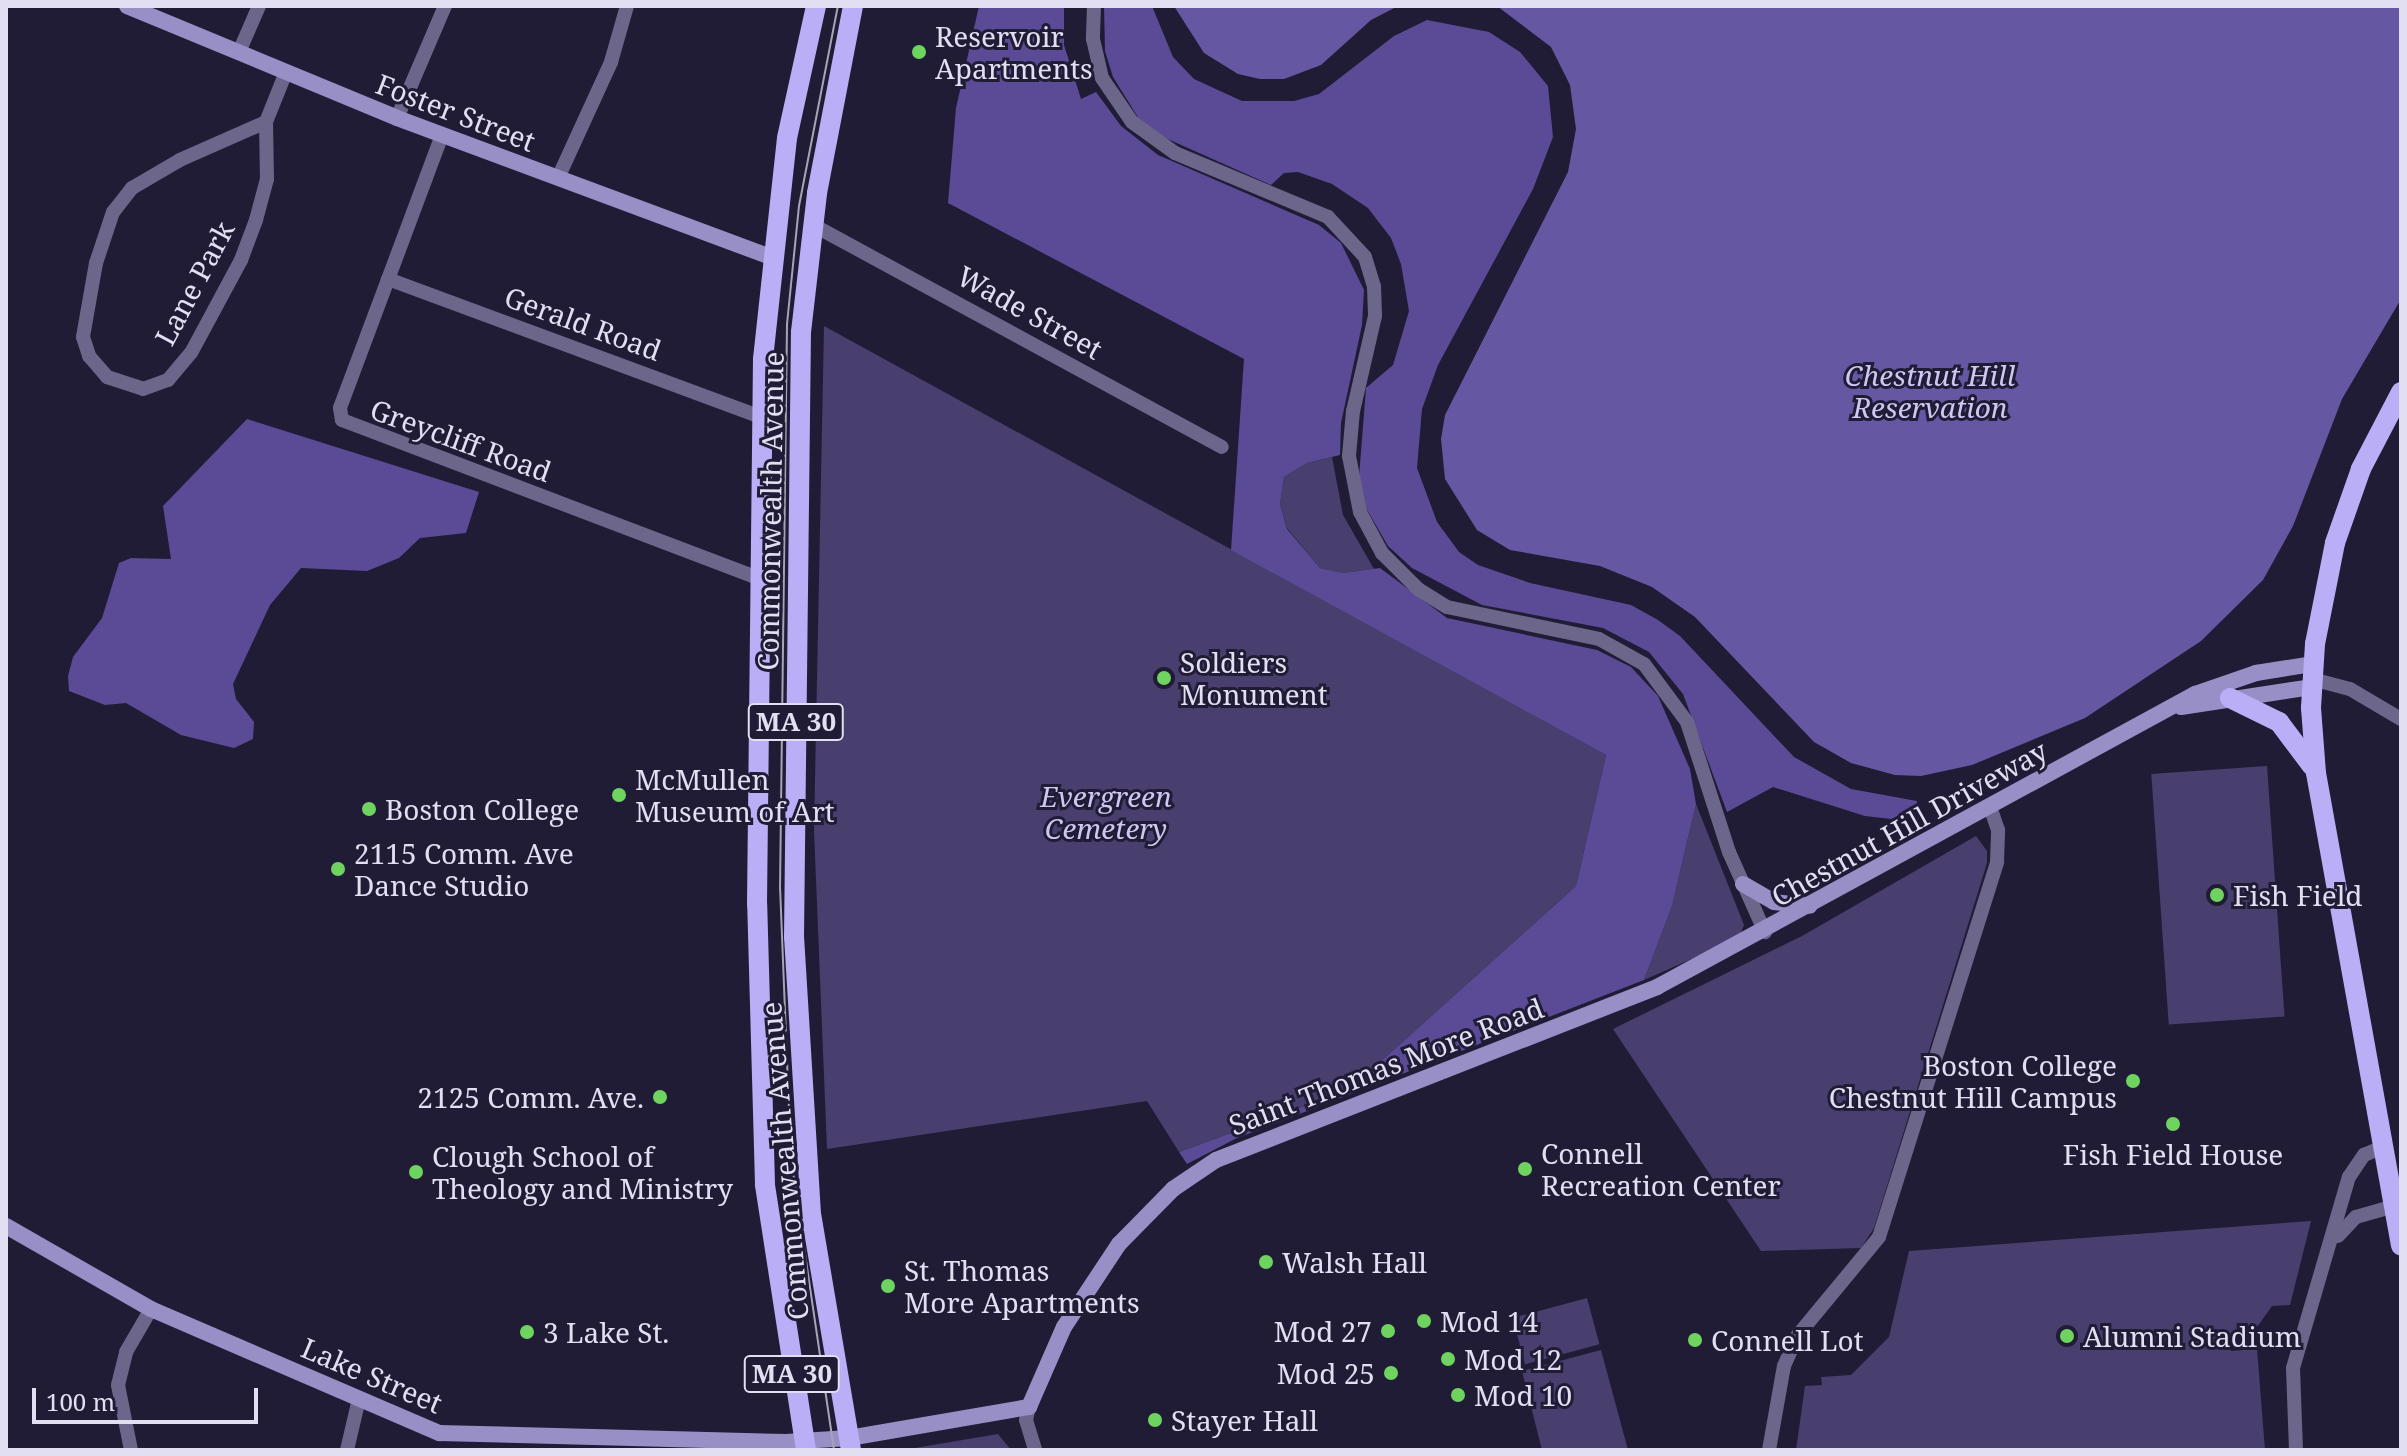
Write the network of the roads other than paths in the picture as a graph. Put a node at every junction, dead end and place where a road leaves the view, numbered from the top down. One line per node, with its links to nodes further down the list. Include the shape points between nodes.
1 (127, 6): 8 (main road, Foster Street)
2 (259, 6): 8 (street)
3 (445, 6): 10 (street)
4 (627, 6): 13 (street, via 611,62)
5 (816, 6): 15 (main road, Commonwealth Avenue / MA 30, via 787,138)
6 (853, 6): 14 (main road, Commonwealth Avenue / MA 30)
7 (1094, 6): 29 (street, Chestnut Hill Driveway, via 1093,39 1102,78 1132,122 1175,153 1328,217 1365,257 1374,286 1375,316 1353,411 1349,456 1360,512 1382,553 1418,589 1447,607 1599,639 1644,664 1687,722)
8 (239, 52): 9 (main road, Foster Street)
9 (286, 72): 10 (main road, Foster Street); 11 (street, Lane Park)
10 (397, 118): 12 (main road, Foster Street)
11 (266, 122): 11 (street, Lane Park, via 132,188 113,212 96,263 83,337 89,356 107,377 143,389 168,380 191,353 241,260 256,220 267,179)
12 (442, 135): 13 (main road, Foster Street); 16 (street, Greycliff Road)
13 (558, 178): 15 (main road, Foster Street)
14 (813, 225): 19 (street, Wade Street); 20 (main road, Commonwealth Avenue / MA 30, via 798,385)
15 (771, 257): 18 (main road, Commonwealth Avenue / MA 30)
16 (388, 279): 18 (street, Gerald Road); 22 (street, Greycliff Road, via 340,408 346,424)
17 (2401, 392): 23 (main road, via 2361,469 2339,530)
18 (761, 417): 21 (main road, Commonwealth Avenue / MA 30)
19 (1222, 447)
20 (797, 499): 21 (main road); 40 (main road, Commonwealth Avenue / MA 30, via 798,1047 813,1228)
21 (760, 500): 22 (main road, Commonwealth Avenue / MA 30)
22 (759, 578): 42 (main road, Commonwealth Avenue / MA 30, via 761,1128 778,1287)
23 (2312, 677): 24 (main road, Chestnut Hill Driveway); 25 (main road, Chestnut Hill Driveway, via 2234,679); 26 (street, via 2350,689); 27 (main road)
24 (2230, 698): 25 (main road, Chestnut Hill Driveway); 27 (main road, via 2279,722)
25 (2164, 710): 28 (main road, Chestnut Hill Driveway)
26 (2401, 719)
27 (2316, 773): 32 (main road)
28 (1990, 807): 30 (main road, Chestnut Hill Driveway); 46 (street, via 1998,830 1997,862 1881,1229 1811,1315 1784,1366)
29 (1743, 884): 30 (main road, via 1774,902); 31 (street, Chestnut Hill Driveway)
30 (1812, 906): 31 (main road, Chestnut Hill Driveway)
31 (1765, 932): 39 (main road, Saint Thomas More Road, via 1597,1013 1269,1135 1199,1171 1139,1220 1119,1244 1071,1315)
32 (2383, 1147): 33 (main road); 35 (street, via 2356,1164)
33 (2394, 1206): 35 (street, via 2356,1217); 36 (main road)
34 (6, 1226): 37 (main road, Lake Street)
35 (2335, 1239): 47 (street, via 2293,1368)
36 (2401, 1245)
37 (151, 1309): 38 (main road, Lake Street); 43 (street, via 126,1352 118,1385)
38 (359, 1399): 41 (main road, Lake Street, via 423,1428 456,1435); 44 (street)
39 (1029, 1407): 40 (main road); 45 (street, via 1026,1419)
40 (850, 1444): 42 (main road, Lake Street)
41 (660, 1445): 42 (main road, Lake Street)
42 (806, 1446)
43 (131, 1450)
44 (347, 1450)
45 (1035, 1450)
46 (1769, 1450)
47 (2296, 1450)

